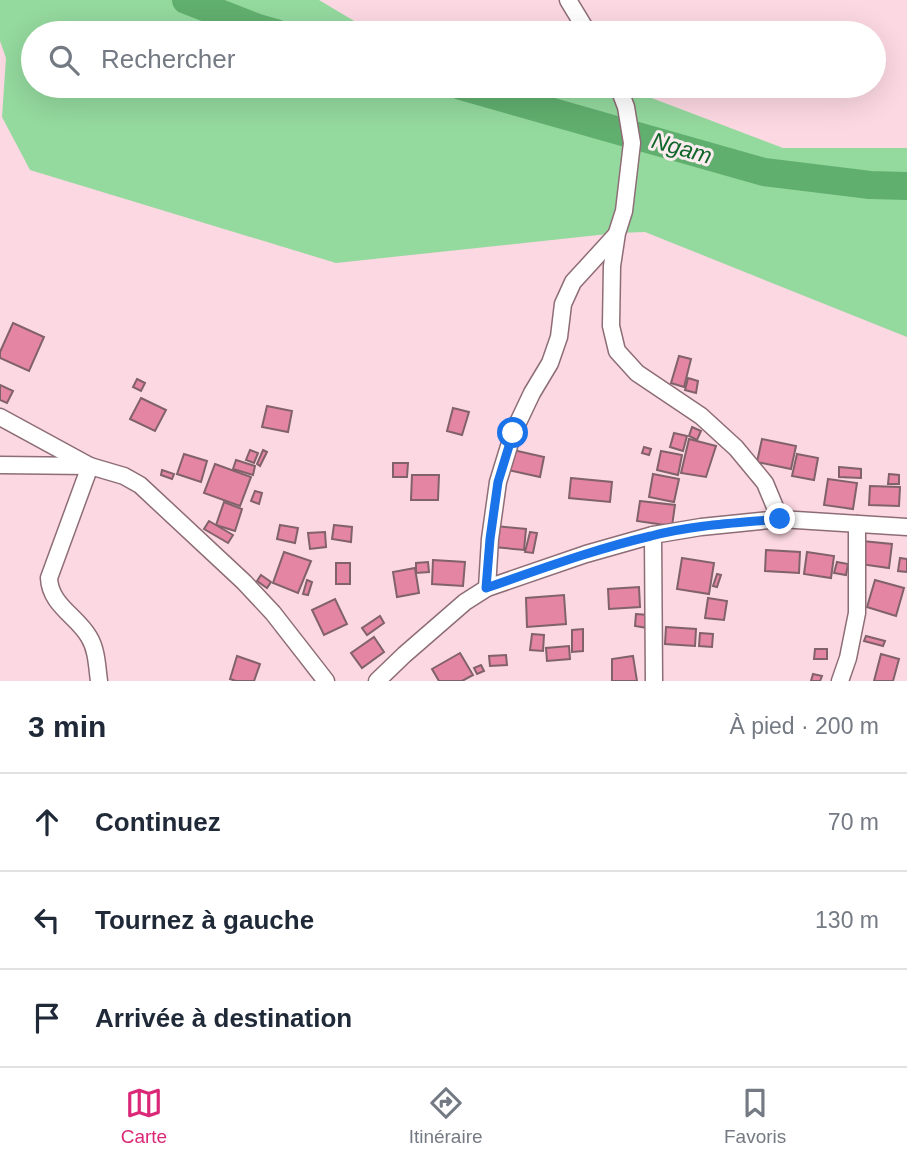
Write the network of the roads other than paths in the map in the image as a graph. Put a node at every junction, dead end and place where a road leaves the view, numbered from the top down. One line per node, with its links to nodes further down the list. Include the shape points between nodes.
1 (568, 0): 2 (street)
2 (581, 21)
3 (623, 98): 4 (street, via 632,143)
4 (617, 233): 8 (street, via 611,326 617,351 637,373 701,416 736,448 765,483); 12 (street, via 573,282 563,304 550,363 513,433 498,482)
5 (0, 417): 7 (street)
6 (0, 465): 7 (street)
7 (90, 466): 13 (street, via 49,586 88,635); 14 (street, via 140,485 172,513 244,582)
8 (780, 519): 9 (street); 11 (street)
9 (857, 524): 10 (street); 17 (street, via 857,612)
10 (907, 527)
11 (653, 535): 12 (street); 16 (street)
12 (486, 588): 15 (street)
13 (99, 681)
14 (326, 681)
15 (377, 681)
16 (654, 681)
17 (840, 681)

